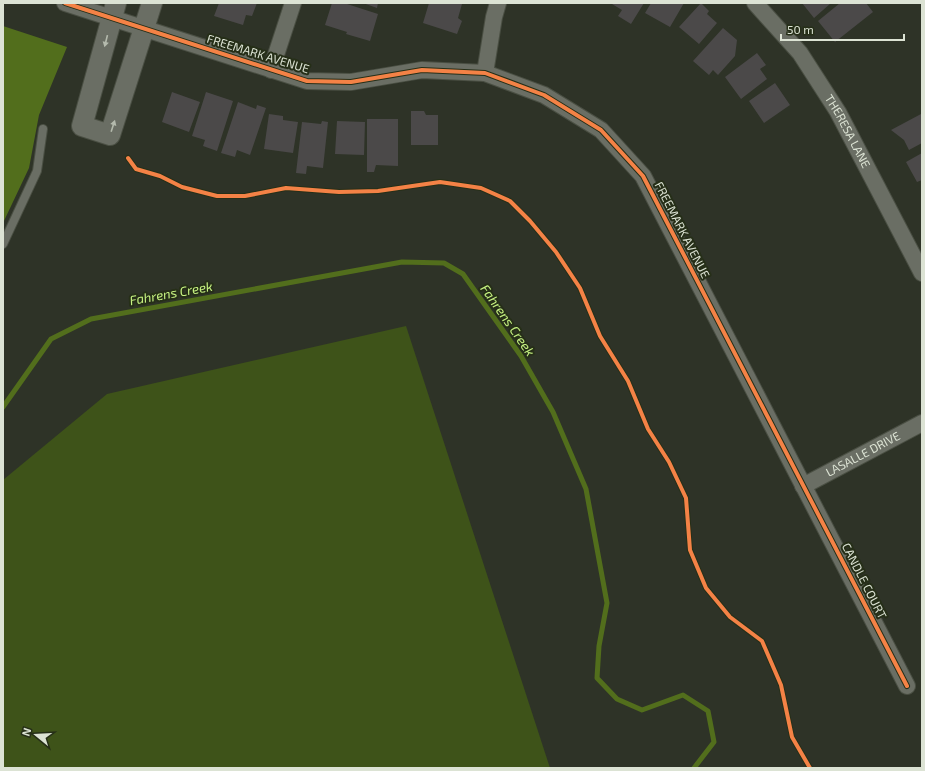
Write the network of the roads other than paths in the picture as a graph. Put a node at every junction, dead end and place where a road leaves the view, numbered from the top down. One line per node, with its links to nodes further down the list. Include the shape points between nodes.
1 (65, 3): 6 (street, FREEMARK AVENUE)
2 (152, 3): 7 (street)
3 (293, 3): 8 (street)
4 (498, 3): 9 (street)
5 (755, 3): 12 (street, THERESA LANE, via 800,53 838,112)
6 (114, 10): 7 (street, FREEMARK AVENUE); 7 (street, one-way to 7, via 82,126 110,135)
7 (144, 28): 8 (street, FREEMARK AVENUE)
8 (271, 70): 9 (street, FREEMARK AVENUE, via 307,82 351,82 422,70)
9 (485, 73): 14 (street, FREEMARK AVENUE, via 544,95 601,130 643,176)
10 (43, 128): 11 (lane, via 37,171)
11 (3, 244)
12 (922, 273)
13 (922, 423): 14 (street, LASALLE DRIVE)
14 (804, 486): 15 (street, CANDLE COURT)
15 (907, 686)

